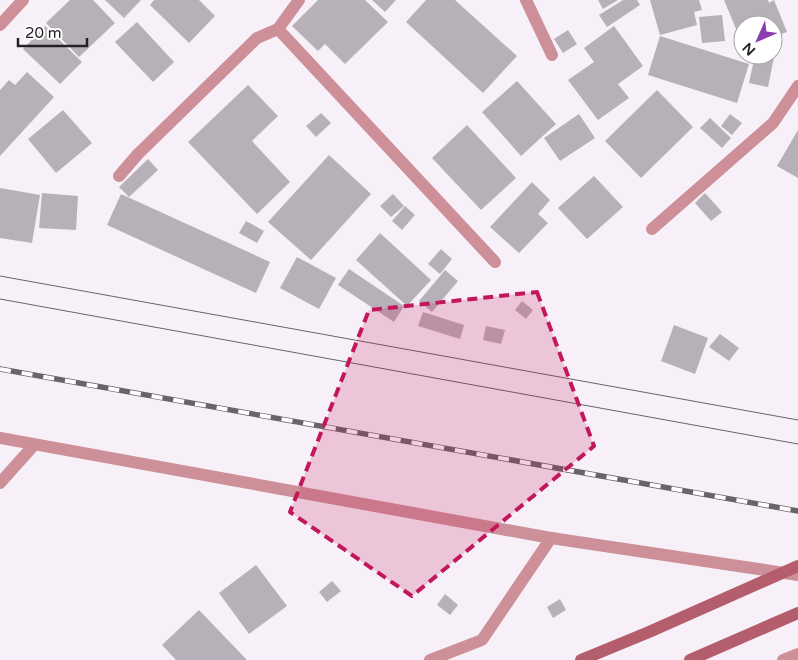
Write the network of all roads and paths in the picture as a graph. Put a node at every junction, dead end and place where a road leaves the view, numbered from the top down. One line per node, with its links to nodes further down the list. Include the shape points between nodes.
1 (23, 0): 4 (street)
2 (299, 0): 5 (street)
3 (526, 0): 6 (street)
4 (0, 25)
5 (278, 29): 8 (street, via 257,38 138,154); 10 (street)
6 (552, 55)
7 (798, 86): 9 (street, via 773,123)
8 (120, 176)
9 (652, 229)
10 (495, 262)
11 (0, 438): 12 (street)
12 (34, 445): 13 (street); 14 (street)
13 (0, 483)
14 (551, 538): 16 (street); 19 (street, via 482,640)
15 (798, 566): 20 (main road, bridge)
16 (798, 575)
17 (798, 613): 21 (main road)
18 (798, 654): 22 (street)
19 (430, 660)
20 (581, 660)
21 (690, 660)
22 (783, 660)

